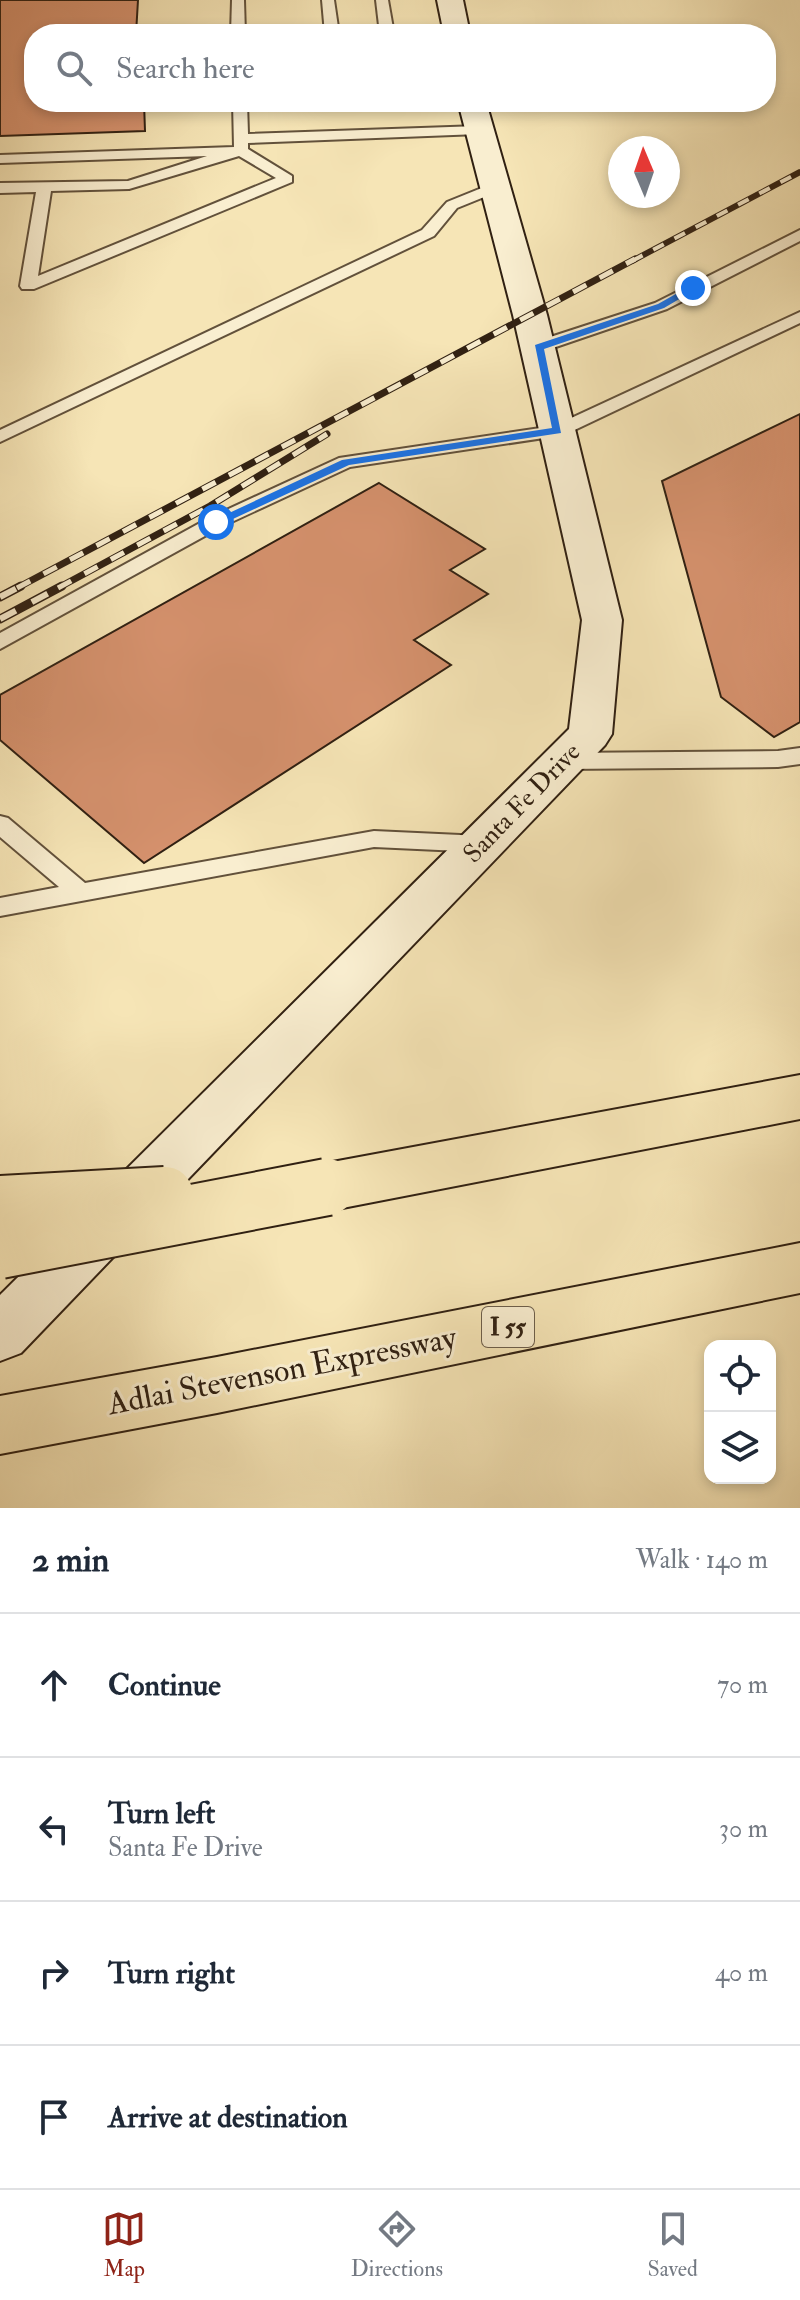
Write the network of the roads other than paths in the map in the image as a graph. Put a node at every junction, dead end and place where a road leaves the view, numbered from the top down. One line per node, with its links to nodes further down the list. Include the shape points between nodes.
1 (238, 0): 5 (lane)
2 (328, 0): 6 (lane)
3 (382, 0): 7 (lane)
4 (450, 0): 8 (street)
5 (238, 24)
6 (331, 24)
7 (386, 24)
8 (455, 24)
9 (240, 112): 11 (lane)
10 (476, 116): 11 (lane); 15 (street, Santa Fe Drive)
11 (240, 145): 12 (lane); 13 (lane, via 129,185); 13 (lane, via 287,179 28,286)
12 (0, 159)
13 (44, 187): 14 (lane)
14 (0, 188)
15 (494, 188): 20 (street, Santa Fe Drive); 22 (lane, via 452,205 428,233)
16 (800, 235): 17 (lane)
17 (779, 245): 18 (lane); 20 (lane, via 661,306)
18 (800, 251)
19 (800, 317): 21 (lane)
20 (538, 347): 21 (street, Santa Fe Drive)
21 (558, 431): 23 (lane, via 346,462 216,522); 25 (street, Santa Fe Drive, via 602,620 590,734)
22 (0, 437)
23 (0, 642)
24 (800, 756): 25 (lane)
25 (563, 761): 27 (street, Santa Fe Drive)
26 (0, 824): 28 (lane)
27 (482, 844): 28 (lane, via 374,839); 35 (street, Santa Fe Drive)
28 (80, 892): 29 (lane)
29 (0, 907)
30 (800, 1097): 31 (highway)
31 (327, 1187): 32 (highway, bridge); 33 (highway, bridge)
32 (0, 1204)
33 (0, 1250)
34 (800, 1268): 36 (highway, Adlai Stevenson Expressway / I 55)
35 (0, 1334)
36 (0, 1425)

